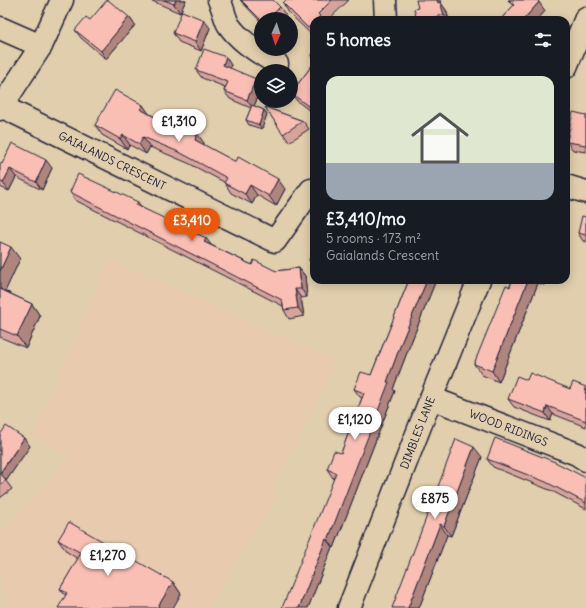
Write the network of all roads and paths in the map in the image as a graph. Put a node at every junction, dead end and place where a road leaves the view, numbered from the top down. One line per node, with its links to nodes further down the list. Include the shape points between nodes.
1 (62, 0): 7 (street)
2 (218, 0): 9 (street, via 227,22 236,35 250,47)
3 (385, 0): 4 (street)
4 (386, 16)
5 (586, 18): 8 (street)
6 (0, 28): 7 (street)
7 (41, 46): 10 (street)
8 (570, 57)
9 (280, 62)
10 (1, 108): 12 (street, GAIALANDS CRESCENT, via 275,241)
11 (570, 187): 13 (street)
12 (310, 191)
13 (586, 192)
14 (477, 284): 15 (street, DIMBLES LANE)
15 (431, 398): 16 (street, WOOD RIDINGS); 17 (street, DIMBLES LANE)
16 (586, 460)
17 (349, 608)

